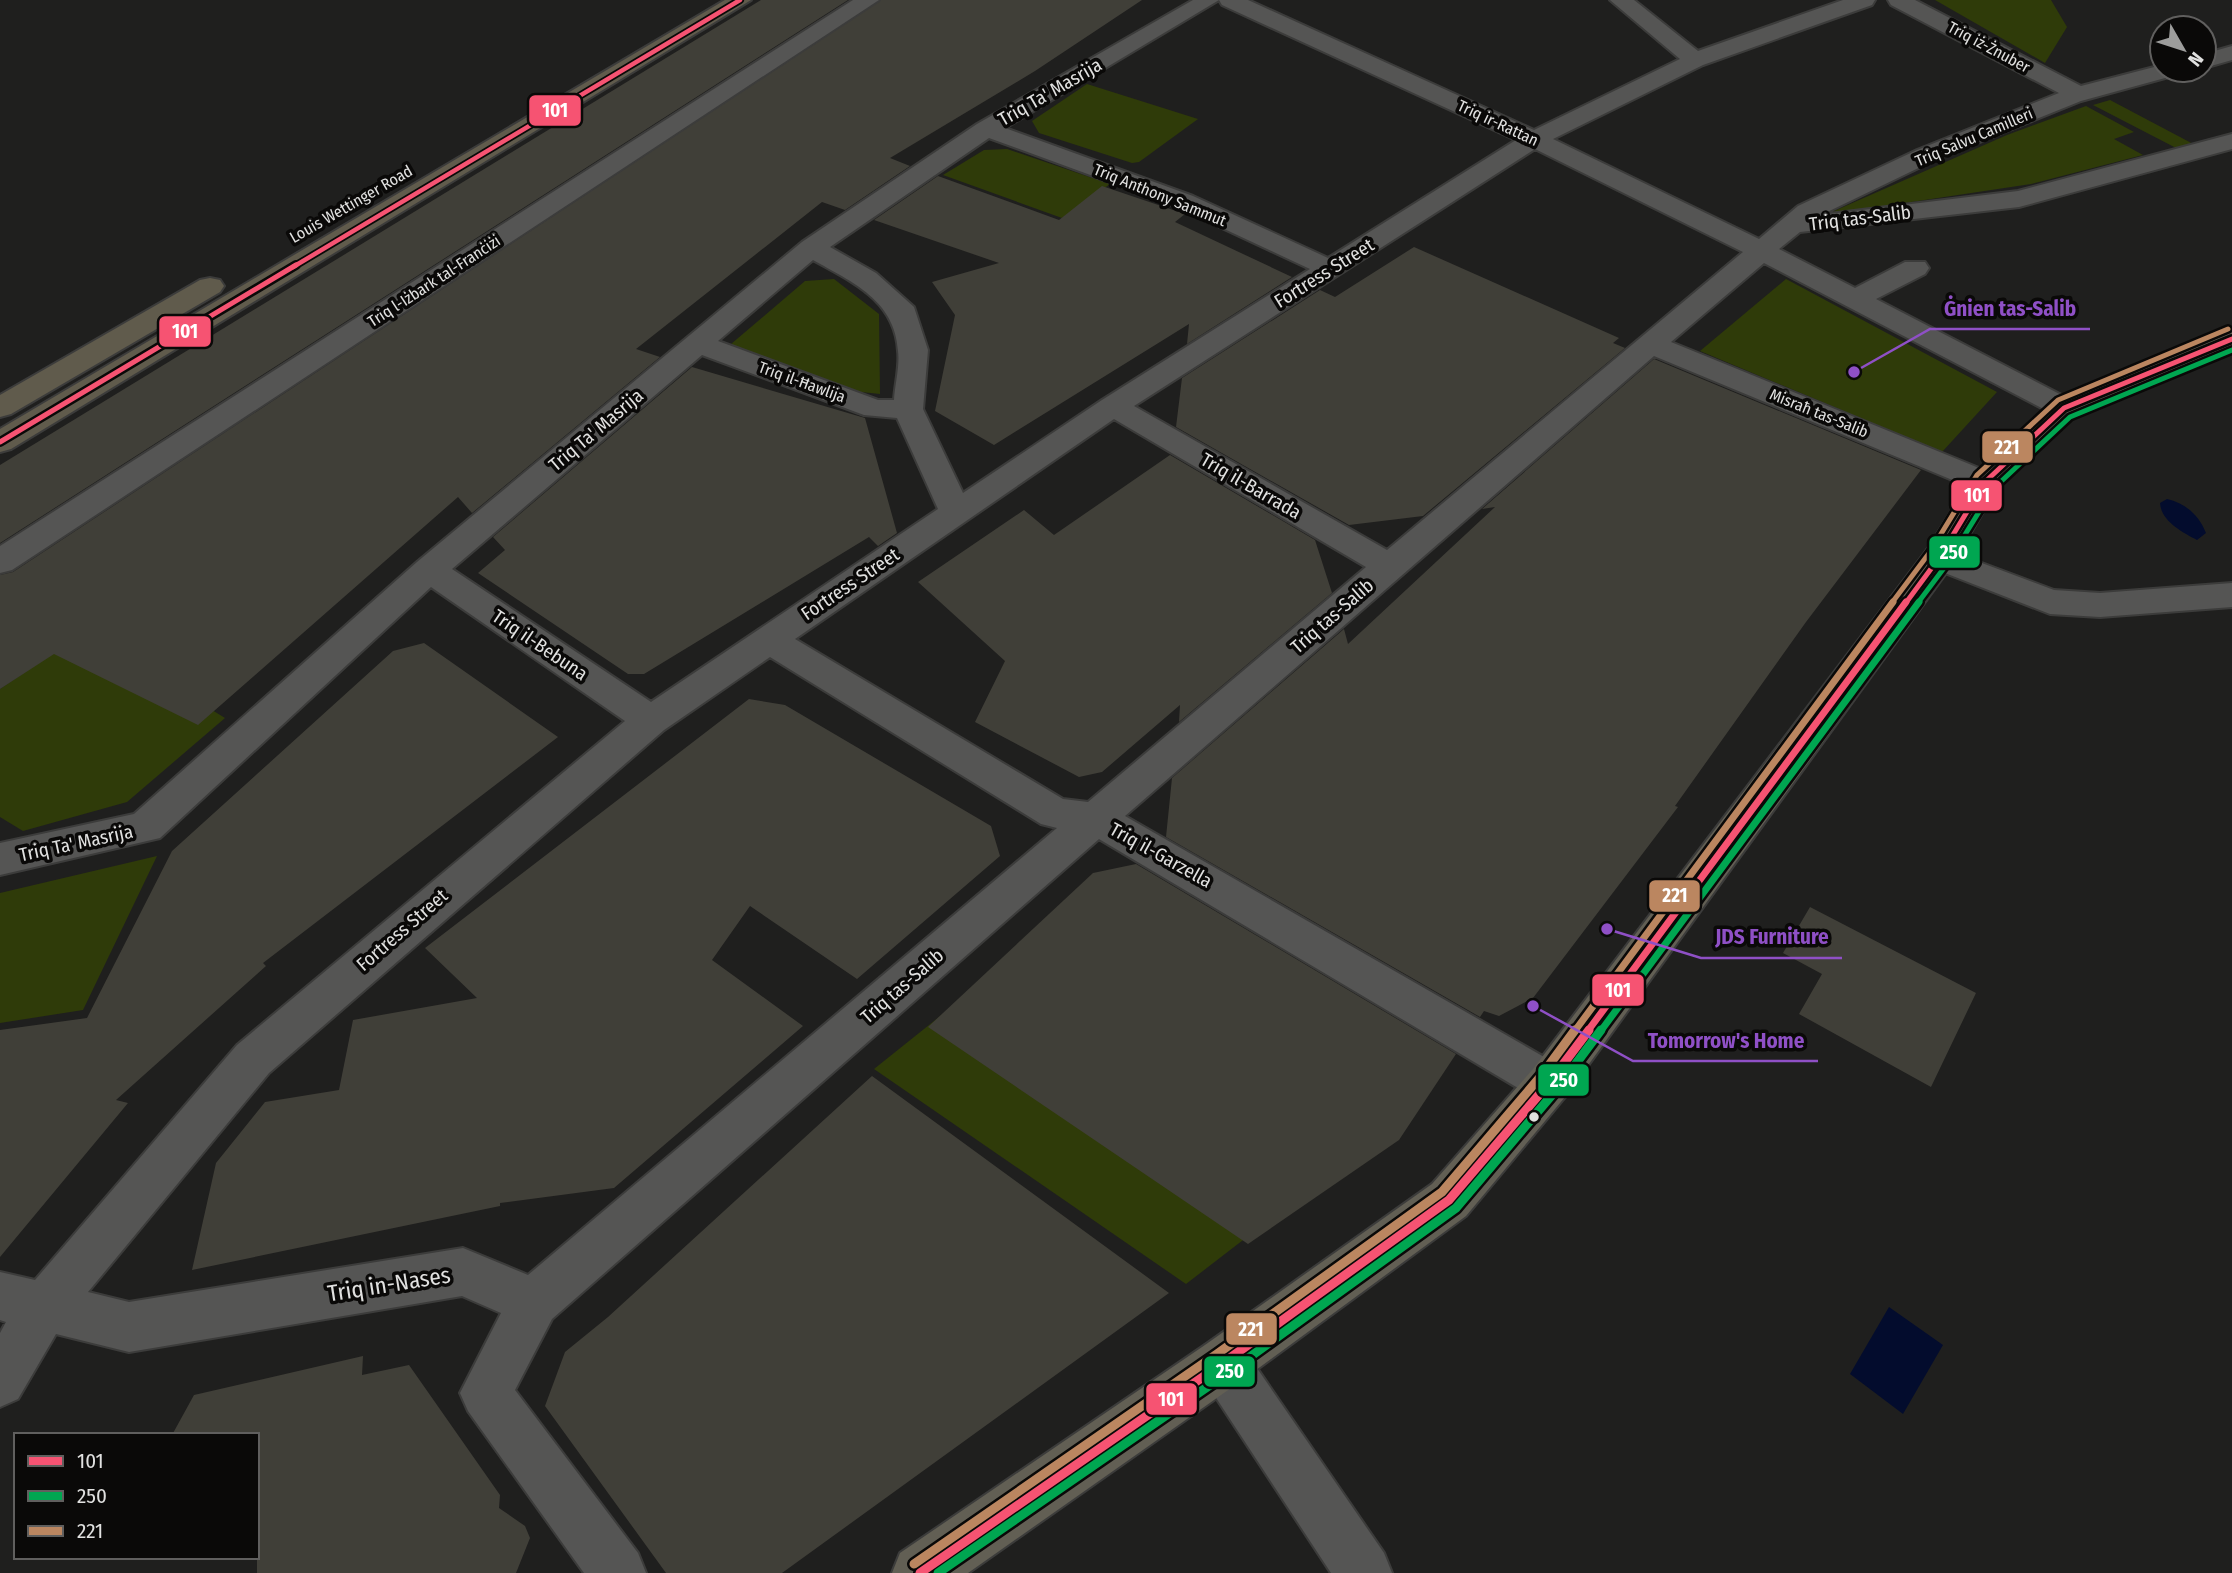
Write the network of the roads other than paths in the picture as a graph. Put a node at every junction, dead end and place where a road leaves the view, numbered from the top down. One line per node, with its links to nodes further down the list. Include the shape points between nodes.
1 (703, 0): 15 (highway, Louis Wettinger Road)
2 (740, 0): 29 (highway, Louis Wettinger Road)
3 (869, 0): 33 (street, Triq l-Iżbark tal-Franċiżi)
4 (1208, 0): 12 (street, Triq Ta' Masrija)
5 (1230, 0): 13 (street, Triq ir-Rattan)
6 (1621, 0): 9 (street)
7 (1864, 0): 9 (street, Fortress Street)
8 (1899, 0): 11 (street, Triq iż-Żnuber)
9 (1695, 60): 13 (street, Fortress Street)
10 (2148, 75): 11 (street, Triq Salvu Camilleri)
11 (2078, 94): 16 (street, Triq Salvu Camilleri, via 1926,155 1807,212)
12 (986, 129): 17 (street, Triq Ta' Masrija); 19 (street, Triq Anthony Sammut, via 1184,201)
13 (1534, 139): 16 (street, Triq ir-Rattan); 19 (street, Fortress Street)
14 (2232, 141): 16 (street, Triq tas-Salib, via 2019,199)
15 (310, 228)
16 (1776, 239): 21 (street); 24 (street, Triq tas-Salib)
17 (811, 248): 23 (street, Triq Ta' Masrija); 28 (street, via 866,279 900,307 913,350)
18 (1915, 268): 21 (street)
19 (1331, 269): 25 (street, Fortress Street)
20 (226, 276): 26 (highway)
21 (1853, 300): 27 (street)
22 (2232, 339): 27 (main road)
23 (699, 344): 28 (street, Triq il-Ħawlija, via 875,409); 35 (street, Triq Ta' Masrija)
24 (1653, 345): 30 (street, Misraħ tas-Salib); 34 (street, Triq tas-Salib)
25 (1113, 406): 31 (street, Fortress Street); 34 (street, Triq il-Barrada)
26 (0, 408)
27 (2064, 408): 30 (main road)
28 (908, 409): 31 (street)
29 (0, 442)
30 (1985, 482): 32 (main road)
31 (956, 512): 37 (street, Fortress Street)
32 (1939, 558): 36 (street, via 2050,602 2100,606); 41 (main road)
33 (0, 562)
34 (1390, 566): 39 (street, Triq tas-Salib)
35 (429, 570): 38 (street, Triq il-Bebuna); 40 (street, Triq Ta' Masrija, via 146,827)
36 (2232, 595)
37 (769, 640): 38 (street, Fortress Street); 39 (street, Triq il-Garzella, via 1055,813)
38 (651, 720): 42 (street, Fortress Street, via 253,1059)
39 (1096, 820): 41 (street, Triq il-Garzella); 43 (street, Triq tas-Salib)
40 (0, 859)
41 (1549, 1083): 44 (main road, via 1449,1200)
42 (21, 1302): 43 (street, Triq in-Nases, via 129,1327 463,1272); 45 (street, Fortress Street)
43 (534, 1302): 46 (street, via 486,1393)
44 (1223, 1363): 47 (main road); 48 (street)
45 (0, 1381)
46 (618, 1573)
47 (920, 1573)
48 (1364, 1573)

